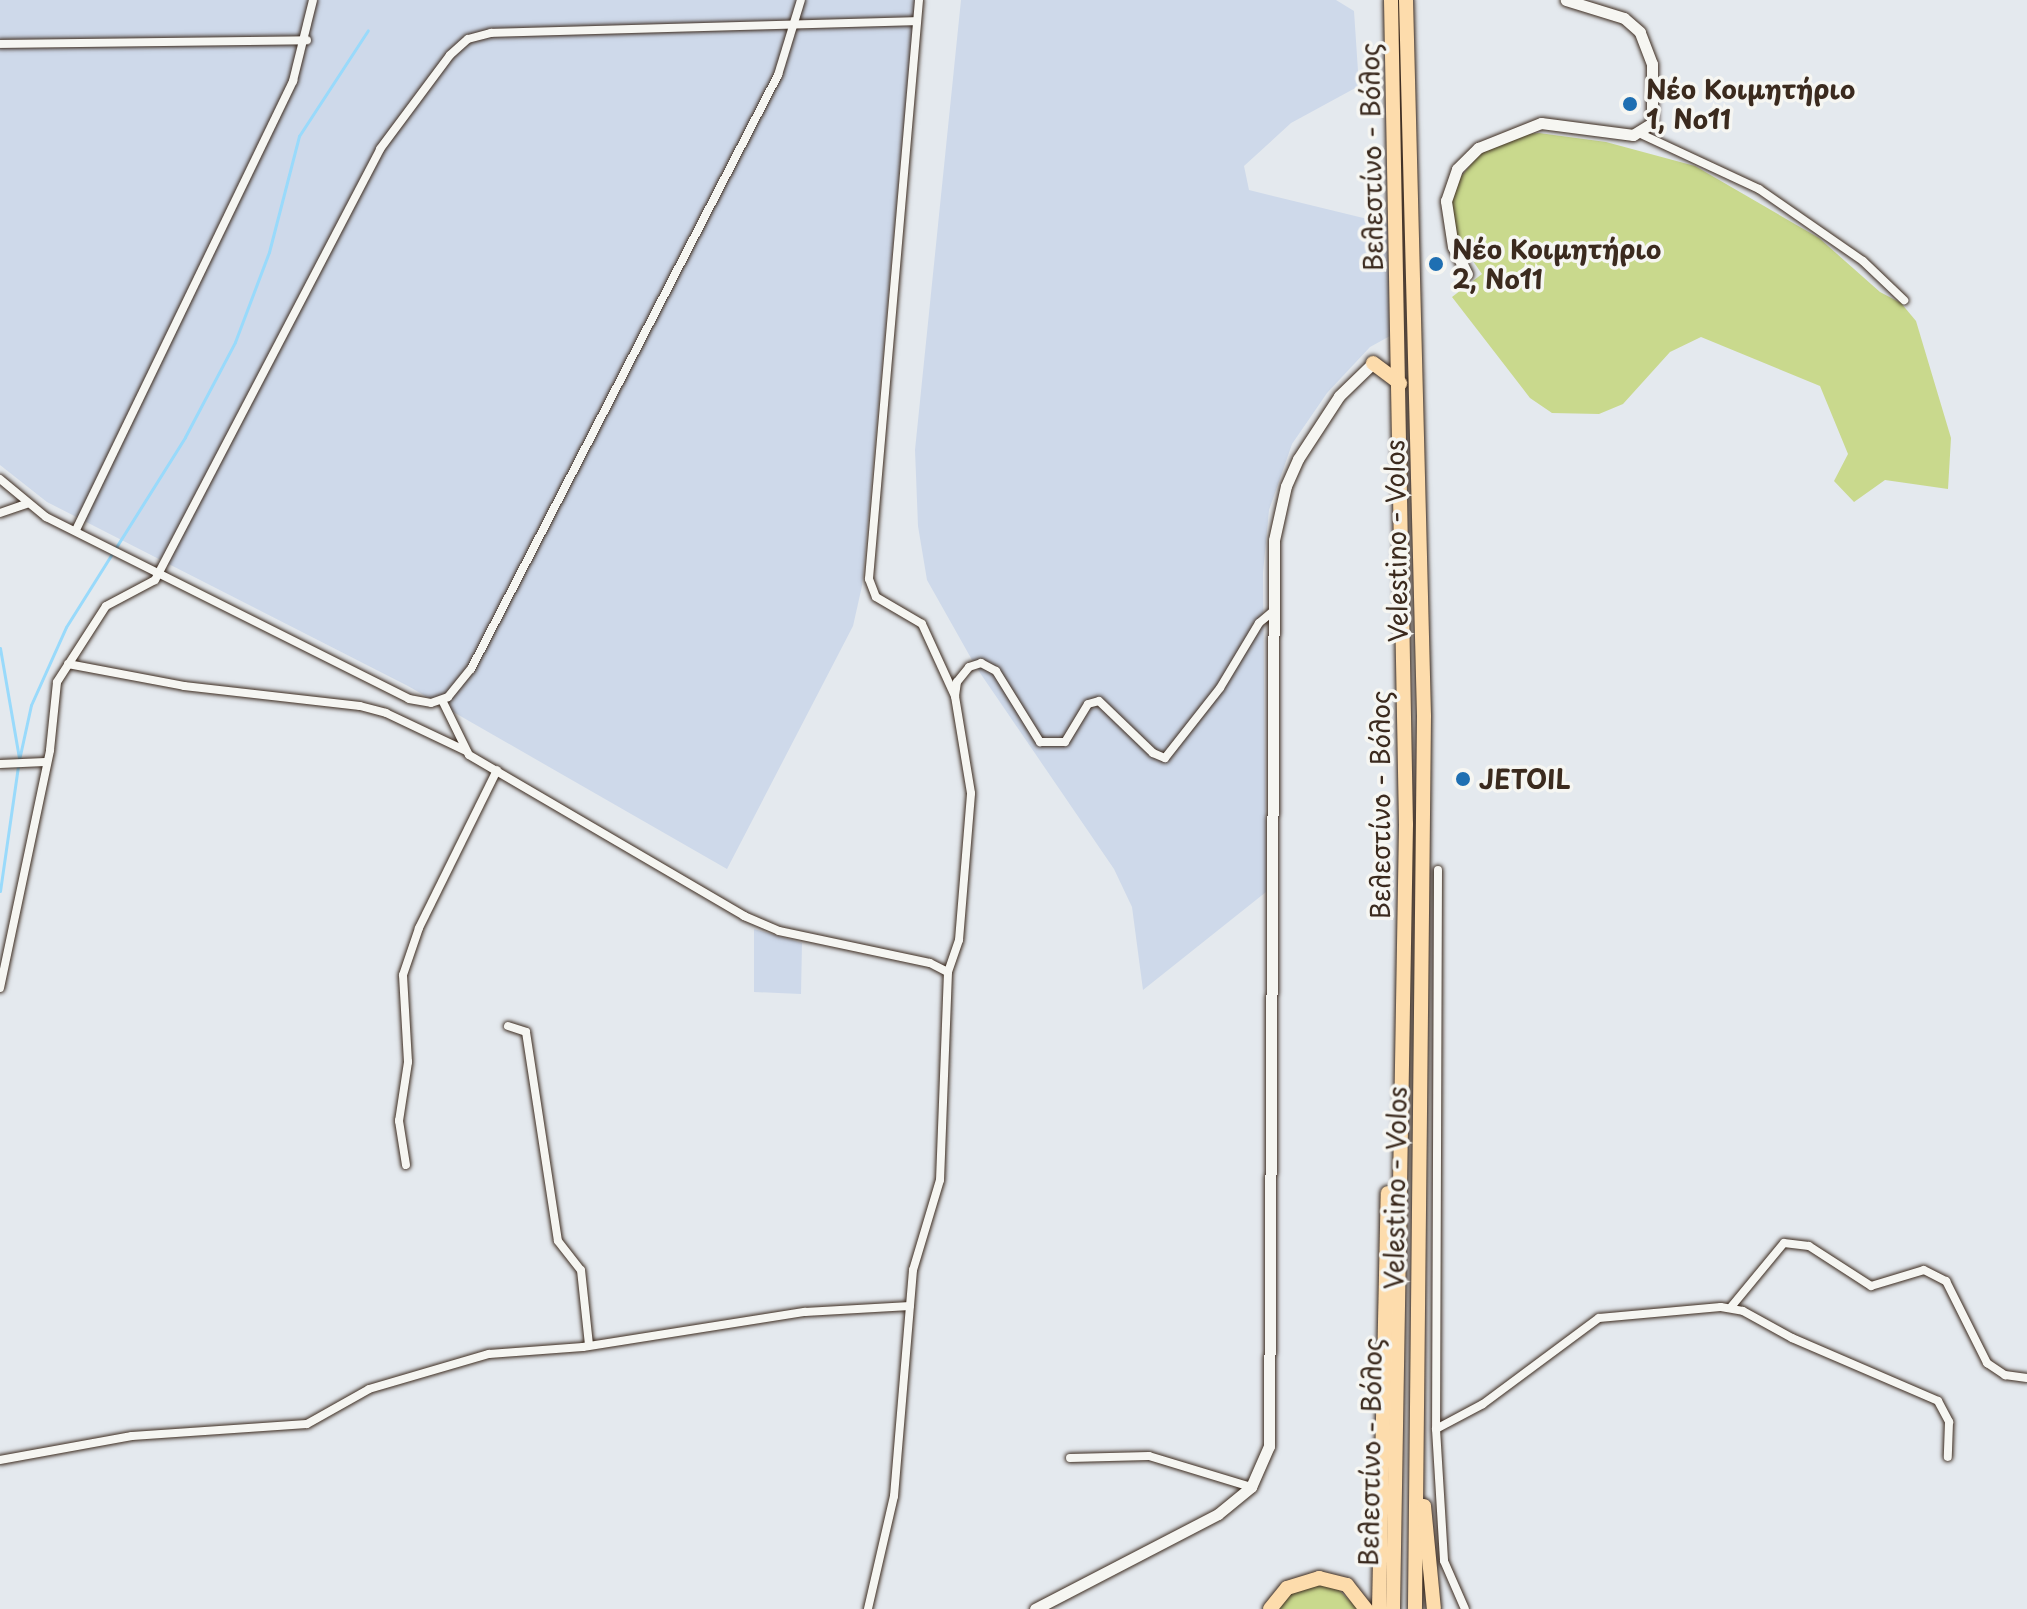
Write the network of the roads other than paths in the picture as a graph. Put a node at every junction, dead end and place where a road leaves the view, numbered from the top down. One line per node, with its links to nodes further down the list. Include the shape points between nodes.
1 (313, 0): 9 (street)
2 (801, 0): 8 (street)
3 (919, 0): 7 (street)
4 (1391, 0): 14 (highway, Βελεστίνο - Βόλος)
5 (1406, 0): 31 (highway, Velestino - Volos, via 1424,716)
6 (1566, 0): 11 (street, via 1624,18 1640,32 1652,64 1653,111 1650,127)
7 (917, 21): 8 (street); 24 (street, via 869,579 876,597 922,624)
8 (797, 24): 21 (street, via 491,33 458,46 380,149); 25 (street, via 778,75 471,669)
9 (307, 40): 10 (street); 20 (street, via 286,95)
10 (0, 44)
11 (1641, 134): 12 (street, via 1541,123 1478,148 1453,177 1446,201 1453,247); 13 (street, via 1759,189 1863,261)
12 (1467, 274)
13 (1904, 300)
14 (1399, 347): 15 (highway); 16 (highway, Βελεστίνο - Βόλος)
15 (1373, 363): 16 (highway); 22 (street, via 1324,415 1286,486 1274,540)
16 (1400, 383): 36 (highway, Βελεστίνο - Βόλος, via 1406,824)
17 (0, 479): 18 (street)
18 (26, 504): 19 (street); 20 (street)
19 (0, 513)
20 (76, 530): 21 (street)
21 (158, 571): 23 (street, via 151,584 106,606); 25 (street, via 409,699)
22 (1272, 612): 24 (street, via 1165,758 1153,753 1099,701 1088,704 1065,742 1040,742 996,671 986,664 969,667 957,682); 47 (street, via 1272,1419 1269,1446)
23 (68, 664): 26 (street, via 199,688 360,706); 27 (street, via 54,689)
24 (955, 696): 33 (street, via 971,793 959,940)
25 (442, 700): 26 (street)
26 (466, 751): 29 (street)
27 (45, 762): 28 (street); 34 (street)
28 (0, 764)
29 (497, 770): 33 (street, via 758,923 930,963); 37 (street, via 419,928 403,975 408,1062 399,1121)
30 (1438, 870): 32 (street)
31 (1423, 951): 32 (street); 42 (highway, Velestino - Volos)
32 (1440, 952): 43 (street)
33 (948, 972): 38 (street, via 940,1180 917,1245)
34 (0, 988)
35 (508, 1026): 40 (street, via 526,1032 558,1241 581,1270)
36 (1399, 1081): 52 (highway, via 1389,1177); 53 (highway, Βελεστίνο - Βόλος)
37 (406, 1165)
38 (910, 1306): 40 (street, via 805,1312); 48 (street, via 894,1496)
39 (1731, 1307): 41 (street, via 1784,1243 1809,1246 1871,1286 1924,1270 1946,1281 1987,1363 2005,1375); 43 (street, via 1599,1318 1483,1404); 44 (street, via 1938,1401 1949,1422)
40 (589, 1345): 46 (street, via 451,1363 362,1391 307,1424 132,1436)
41 (2027, 1378)
42 (1416, 1426): 54 (highway, Velestino - Volos); 55 (highway)
43 (1436, 1429): 56 (street, via 1444,1561)
44 (1948, 1457)
45 (1070, 1458): 47 (street, via 1149,1456)
46 (0, 1460)
47 (1251, 1487): 49 (street, via 1218,1514)
48 (868, 1609)
49 (1035, 1609)
50 (1270, 1609): 51 (highway, via 1295,1584 1313,1578 1341,1583)
51 (1366, 1609)
52 (1379, 1609)
53 (1393, 1609)
54 (1415, 1609)
55 (1434, 1609)
56 (1465, 1609)

